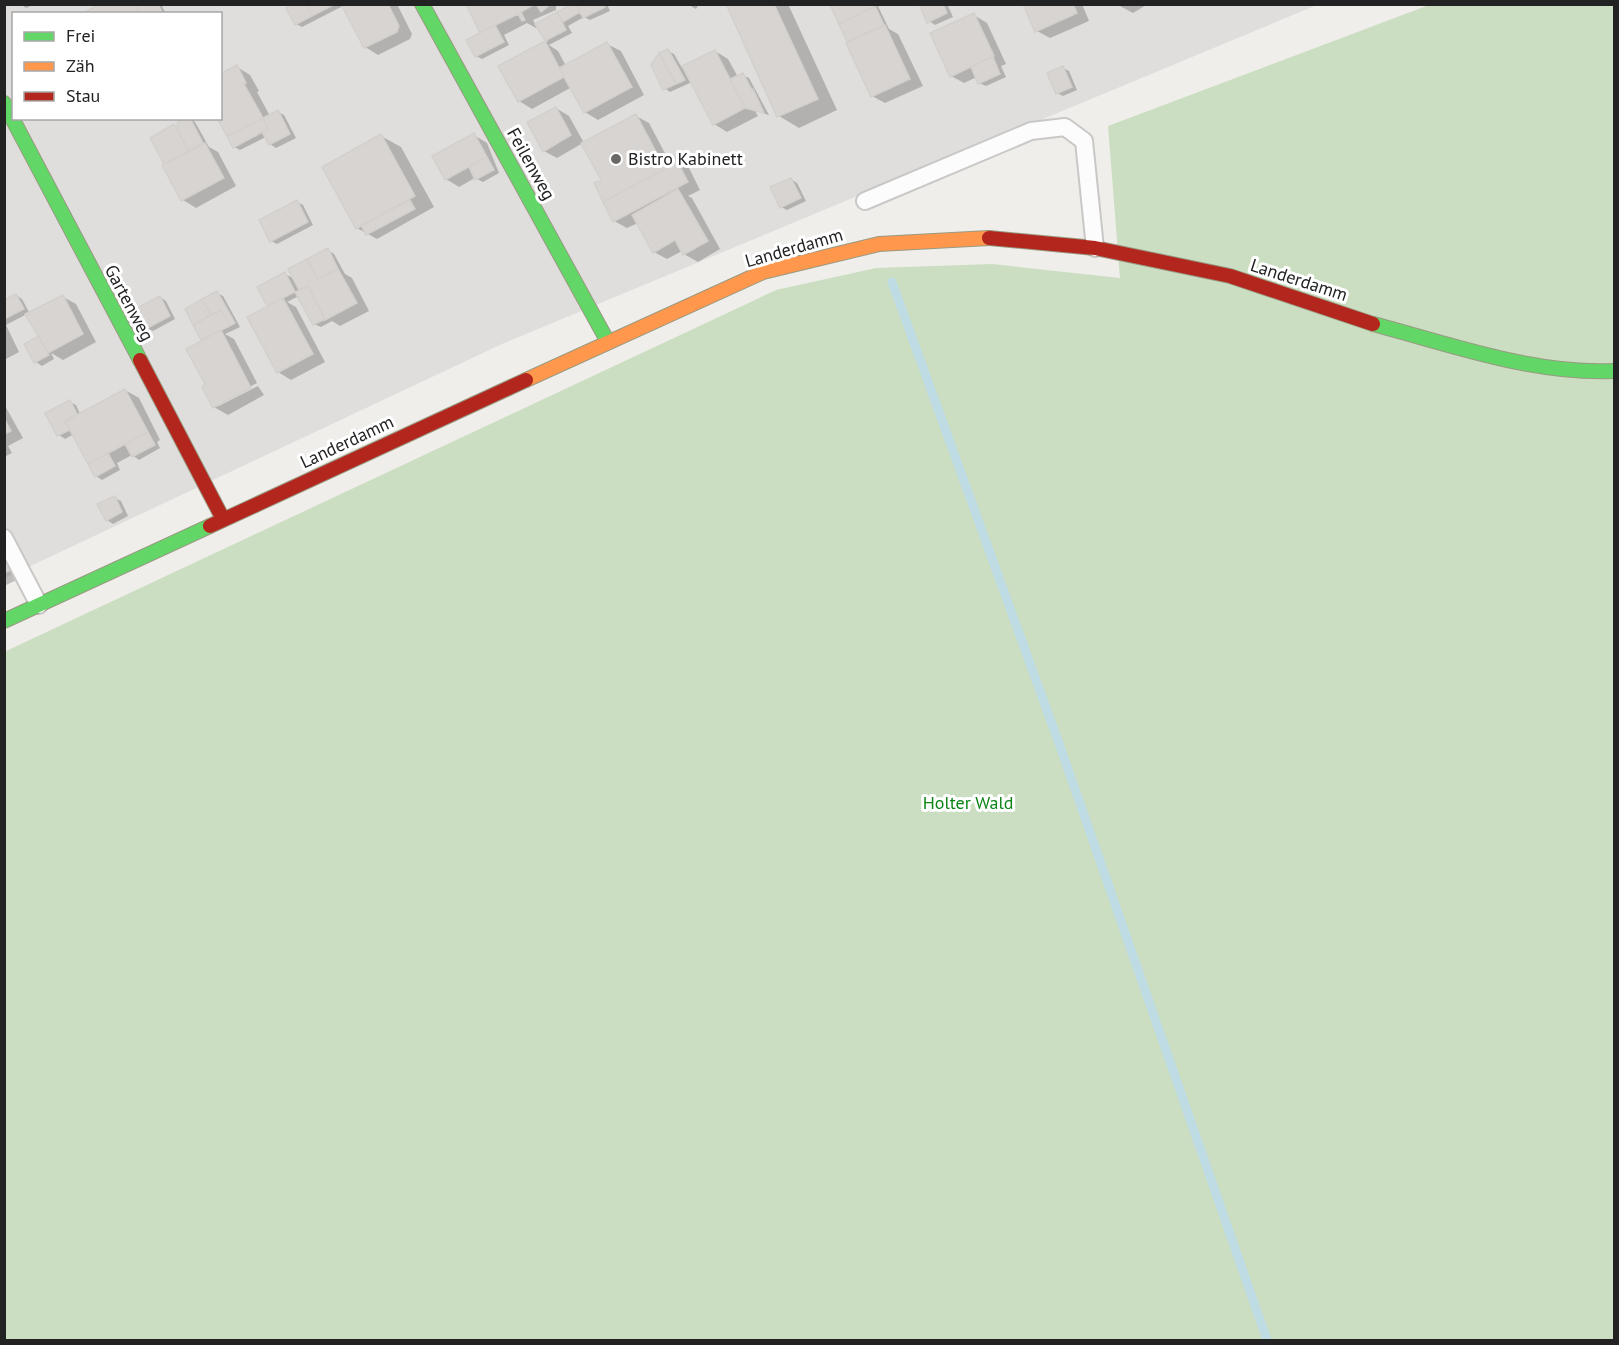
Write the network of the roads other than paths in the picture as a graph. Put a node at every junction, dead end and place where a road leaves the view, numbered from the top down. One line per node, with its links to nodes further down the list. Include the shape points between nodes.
1 (422, 4): 7 (main road, Feilenweg)
2 (4, 103): 3 (main road, Gartenweg)
3 (12, 118)
4 (13, 120): 9 (main road, Gartenweg)
5 (865, 201): 6 (lane, via 1031,131 1065,127 1084,141)
6 (1095, 248): 7 (main road, Landerdamm, via 989,238 879,244 763,272); 8 (main road, Landerdamm, via 1230,276 1371,323 1517,363)
7 (608, 342): 9 (main road, Landerdamm)
8 (1614, 371)
9 (223, 519): 11 (main road, Landerdamm)
10 (4, 538): 11 (lane)
11 (39, 605): 12 (main road, Landerdamm)
12 (4, 621)

